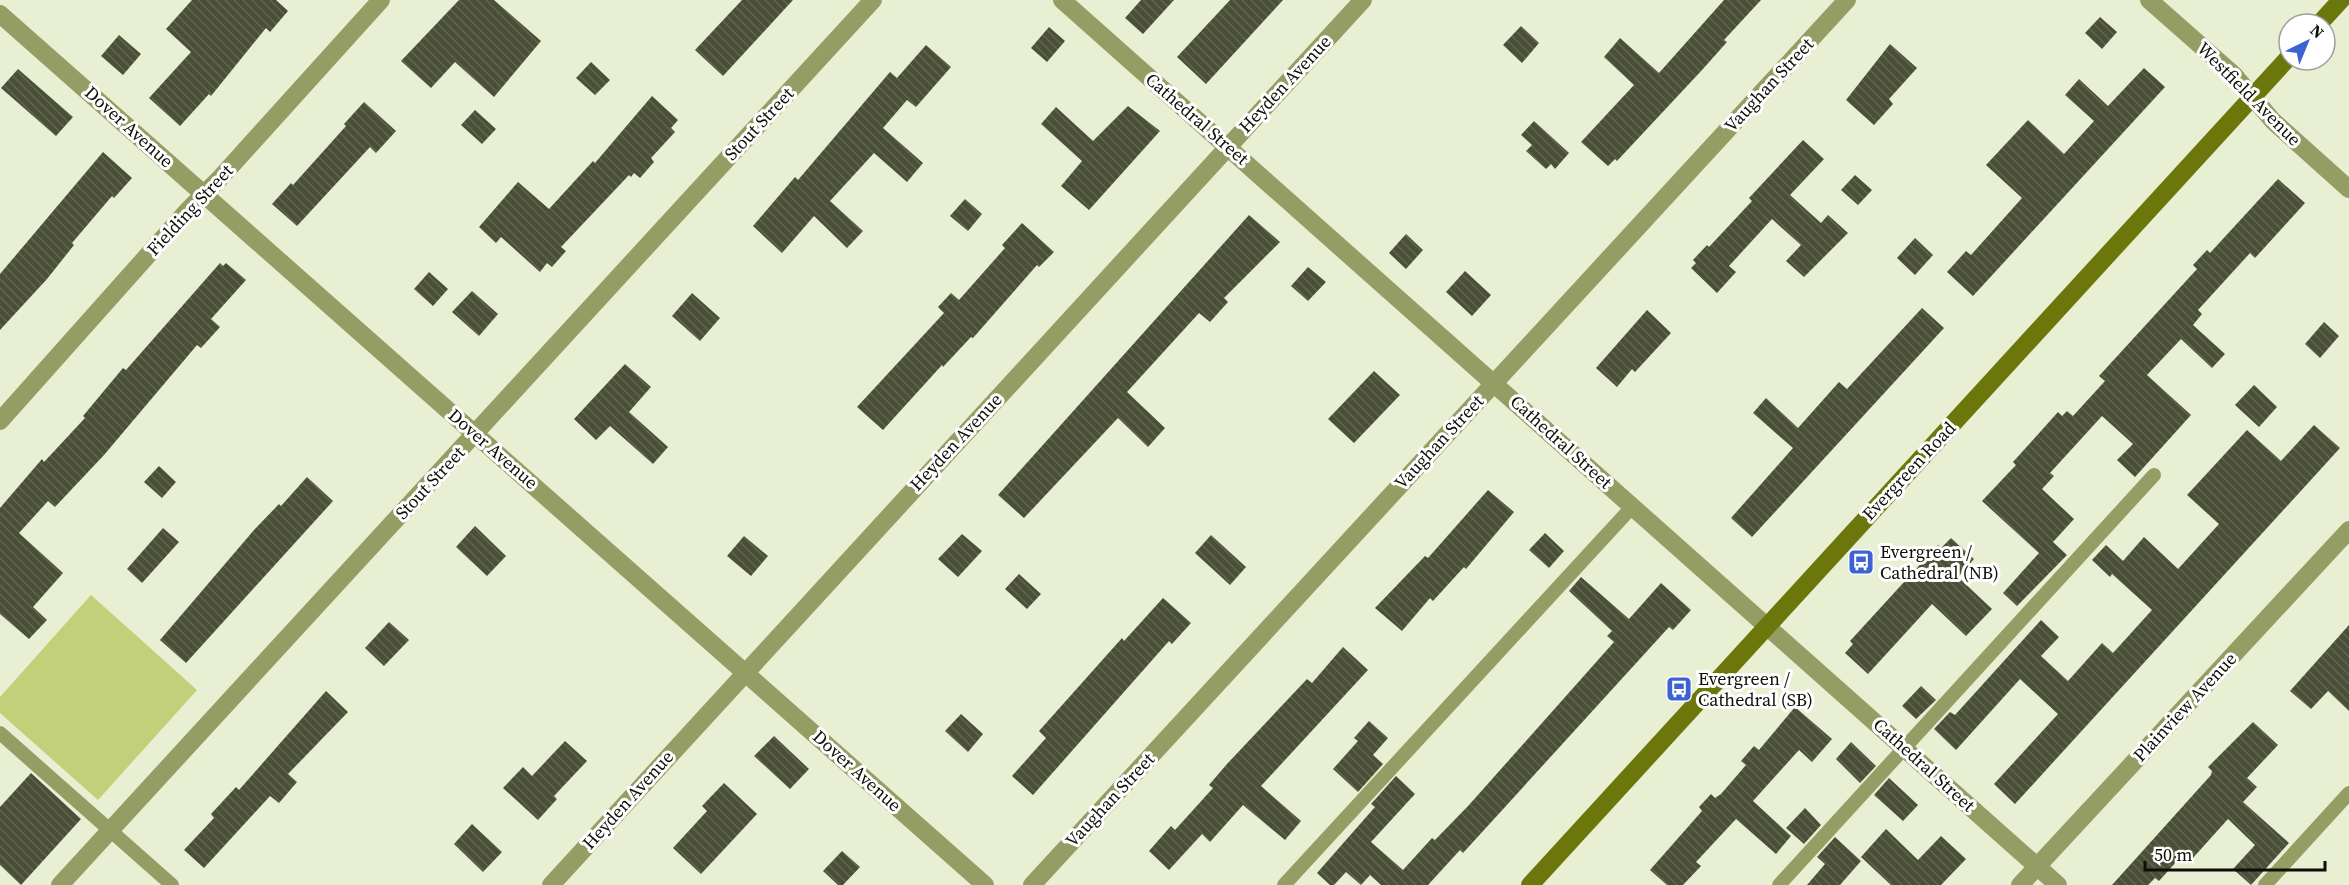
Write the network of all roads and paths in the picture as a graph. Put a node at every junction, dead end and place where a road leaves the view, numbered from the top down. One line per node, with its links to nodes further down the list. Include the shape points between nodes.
1 (381, 0): 14 (street, Fielding Street)
2 (873, 0): 17 (street, Stout Street)
3 (1062, 0): 12 (street, Cathedral Street)
4 (1363, 0): 12 (street, Heyden Avenue)
5 (1847, 0): 15 (street, Vaughan Street)
6 (2149, 0): 11 (street, Westfield Avenue, via 2234,75)
7 (2341, 0): 8 (street)
8 (2330, 12)
9 (0, 14): 14 (street, Dover Avenue)
10 (2277, 70): 11 (street, Evergreen Road)
11 (2252, 97): 13 (street, Westfield Avenue); 21 (street, Evergreen Road)
12 (1227, 146): 15 (street, Cathedral Street); 22 (street, Heyden Avenue)
13 (2349, 189)
14 (204, 195): 16 (street, Fielding Street); 17 (street, Dover Avenue)
15 (1494, 382): 19 (street, Cathedral Street); 32 (street, Vaughan Street)
16 (0, 421)
17 (476, 433): 22 (street, Dover Avenue); 26 (street, Stout Street)
18 (2154, 475): 24 (lane)
19 (1633, 506): 21 (street, Cathedral Street); 33 (lane)
20 (2349, 530): 27 (street, Plainview Avenue)
21 (1767, 624): 24 (street, Cathedral Street); 34 (street, Evergreen Road)
22 (745, 672): 30 (street, Heyden Avenue); 31 (street, Dover Avenue)
23 (0, 733): 26 (lane)
24 (1905, 748): 27 (street, Cathedral Street); 35 (lane)
25 (2349, 793): 38 (lane)
26 (110, 830): 28 (street, Stout Street); 29 (lane)
27 (2037, 867): 36 (street, Plainview Avenue); 37 (street, Cathedral Street)
28 (60, 885)
29 (172, 885)
30 (551, 885)
31 (985, 885)
32 (1032, 885)
33 (1284, 885)
34 (1530, 885)
35 (1779, 885)
36 (2020, 885)
37 (2058, 885)
38 (2265, 885)

